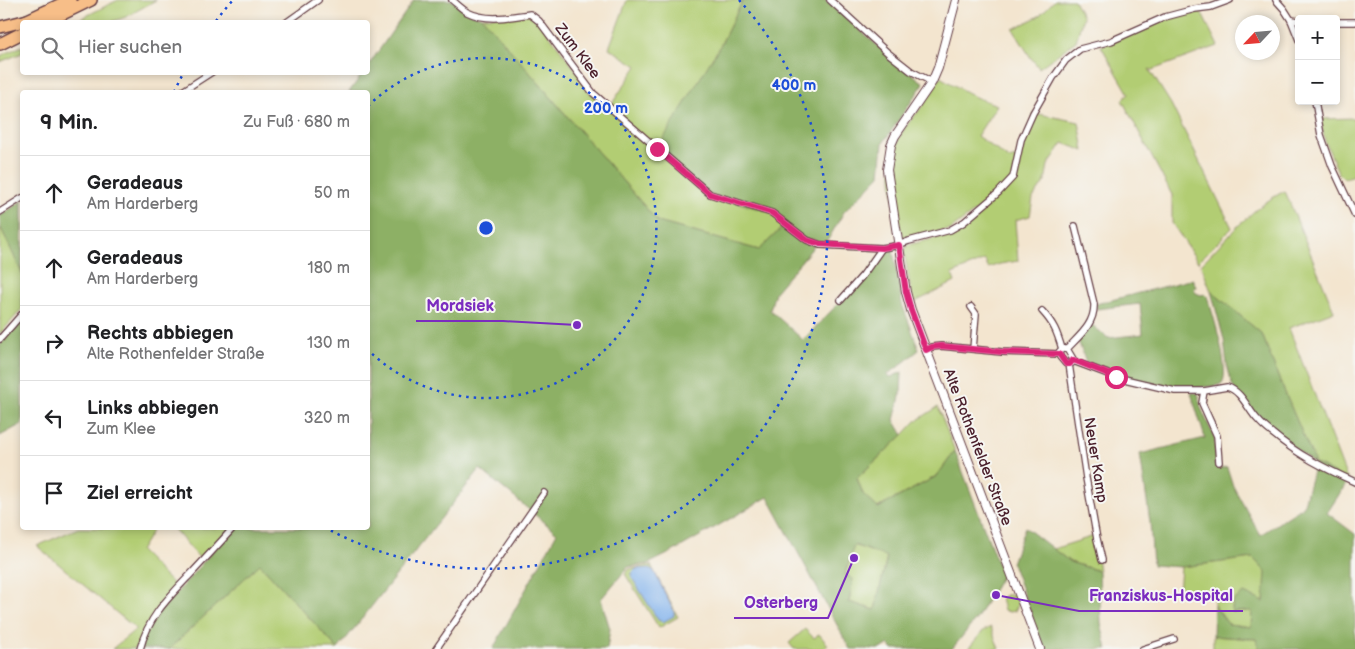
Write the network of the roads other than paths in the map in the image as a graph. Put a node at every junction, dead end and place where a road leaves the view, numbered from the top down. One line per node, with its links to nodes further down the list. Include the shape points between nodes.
1 (70, 0): 9 (highway)
2 (91, 0): 10 (highway)
3 (318, 0): 11 (street)
4 (452, 0): 32 (street, Zum Klee, via 467,12 482,17 530,14 539,21 593,93 710,194 772,213 807,240 820,244)
5 (830, 0): 24 (street, via 888,53)
6 (956, 0): 24 (street, Alte Rothenfelder Straße)
7 (1230, 0): 31 (street, Zum Klee, via 1165,17 1111,41 1080,49 1066,60 1033,113 1021,140 1013,177 964,222 950,230)
8 (1276, 0): 12 (street)
9 (29, 20)
10 (50, 20)
11 (290, 20)
12 (1291, 20): 13 (street); 19 (street)
13 (1295, 20)
14 (1340, 22): 15 (street)
15 (1355, 22)
16 (20, 23): 18 (highway)
17 (20, 24): 20 (highway)
18 (0, 27)
19 (1295, 30)
20 (0, 34)
21 (20, 35): 22 (highway)
22 (0, 44)
23 (207, 75): 25 (street)
24 (932, 82): 31 (street, Alte Rothenfelder Straße, via 895,136 888,156 887,170)
25 (184, 90)
26 (1316, 105): 29 (street, via 1321,135 1332,166)
27 (20, 199): 28 (street)
28 (0, 212)
29 (1355, 215)
30 (1075, 226): 40 (street, via 1094,310 1091,322)
31 (899, 245): 32 (street, Zum Klee); 39 (street, Alte Rothenfelder Straße, via 906,292)
32 (882, 248): 33 (street)
33 (841, 300)
34 (971, 307): 38 (street, via 976,314)
35 (1042, 311): 40 (street, via 1056,330)
36 (20, 316): 37 (street)
37 (0, 339)
38 (973, 349): 39 (street, via 941,346); 40 (street)
39 (926, 350): 51 (street, Alte Rothenfelder Straße)
40 (1062, 351): 41 (street, via 1072,356); 41 (street, via 1065,362)
41 (1071, 362): 42 (street, via 1175,391); 47 (street, Neuer Kamp, via 1069,369 1086,478)
42 (1204, 391): 43 (street, via 1202,404 1217,436); 44 (street, via 1230,388 1244,400 1257,420 1289,447 1315,464)
43 (1219, 462)
44 (1355, 482)
45 (544, 493): 50 (street)
46 (231, 530): 49 (street, via 162,604 148,624)
47 (1102, 560)
48 (1174, 639): 52 (street)
49 (140, 649)
50 (436, 649)
51 (1040, 649)
52 (1144, 649)

